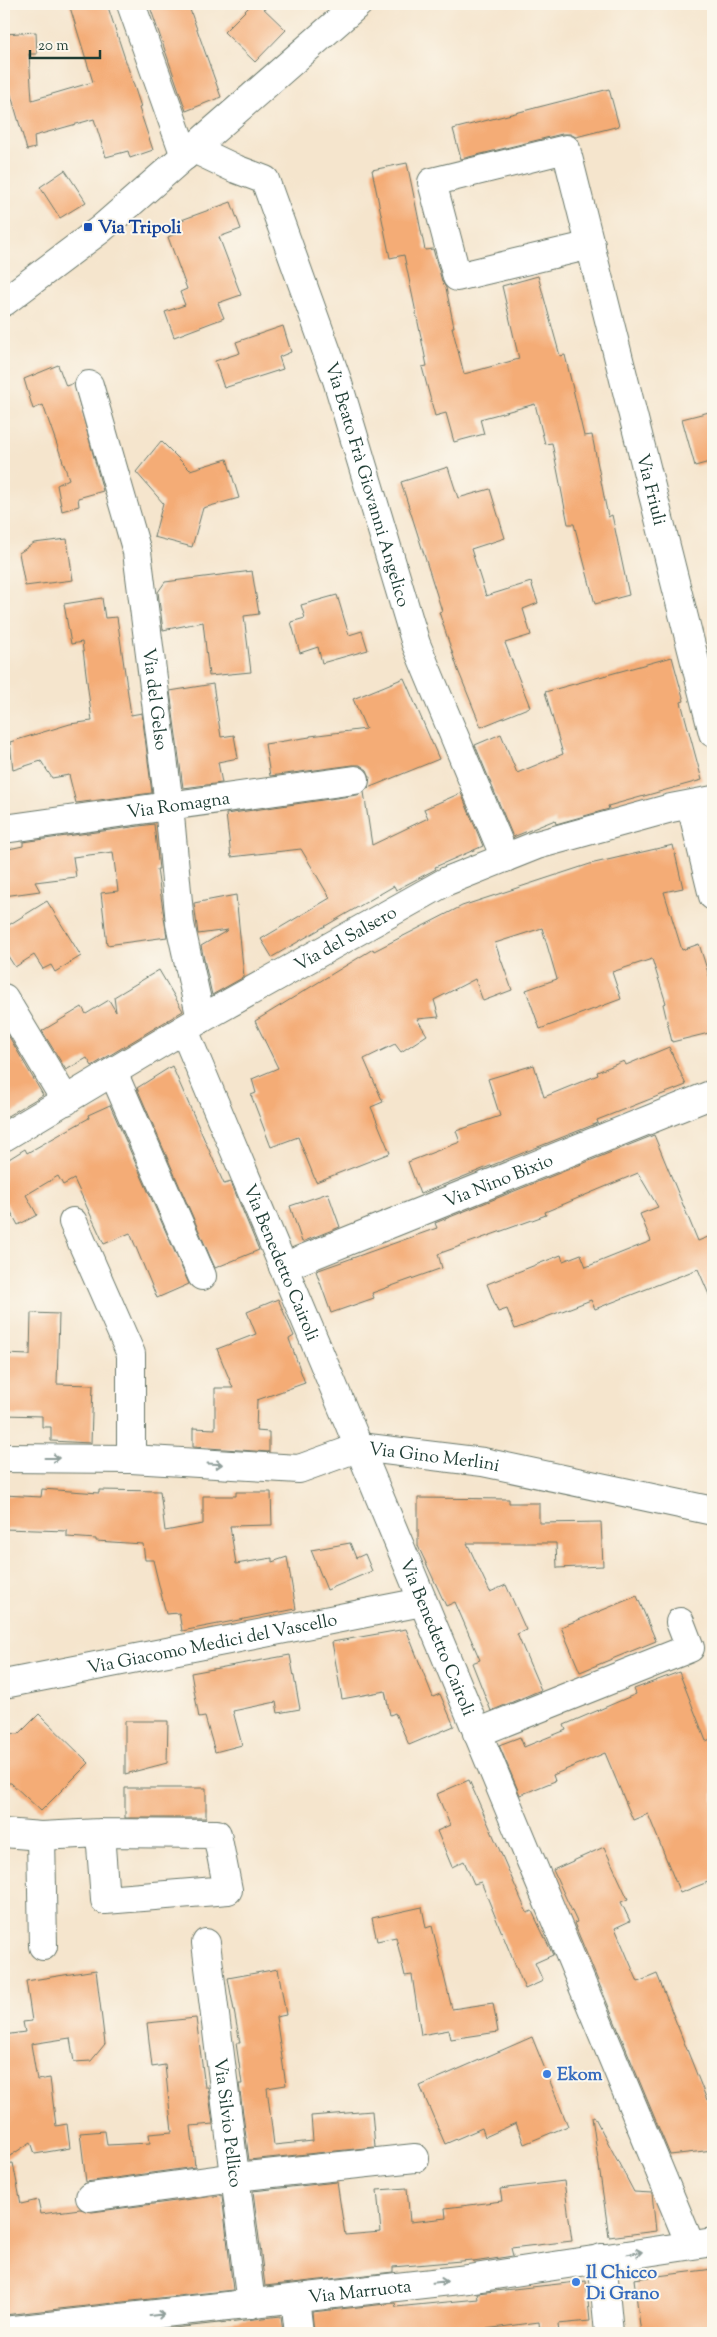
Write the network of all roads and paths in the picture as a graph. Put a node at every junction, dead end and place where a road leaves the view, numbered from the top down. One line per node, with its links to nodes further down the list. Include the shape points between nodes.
1 (131, 4): 3 (street)
2 (358, 4): 3 (street)
3 (190, 152): 5 (street, via 101,229); 12 (street, Via Beato Frà Giovanni Angelico, via 265,180 337,380 416,644)
4 (591, 245): 4 (street, Via Friuli, via 566,149 432,182 457,277); 7 (street, Via Friuli)
5 (4, 302)
6 (90, 385): 10 (street, Via del Gelso, via 136,552)
7 (713, 733)
8 (355, 780): 10 (street, Via Romagna)
9 (702, 802): 12 (street, Via del Salsero, via 536,845); 13 (street)
10 (169, 805): 11 (street, Via Romagna); 15 (street, Via del Gelso)
11 (4, 829)
12 (505, 858): 15 (street, Via del Salsero, via 446,881)
13 (713, 896)
14 (4, 998): 18 (street)
15 (192, 1024): 16 (street, Via del Salsero); 21 (street, Via Benedetto Cairoli)
16 (113, 1072): 18 (street, Via del Salsero); 22 (street)
17 (713, 1094): 21 (street, Via Nino Bixio)
18 (66, 1101): 19 (street, Via del Salsero)
19 (4, 1137)
20 (73, 1222): 25 (street, via 131,1354)
21 (283, 1266): 23 (street, Via Benedetto Cairoli)
22 (202, 1276)
23 (360, 1447): 25 (street, Via Gino Merlini, one-way to 23, via 300,1468); 26 (street, Via Gino Merlini, via 483,1462); 27 (street, Via Benedetto Cairoli)
24 (4, 1458): 25 (street, Via Gino Merlini, one-way to 25)
25 (131, 1459)
26 (713, 1511)
27 (422, 1602): 29 (street, Via Giacomo Medici del Vascello); 30 (street, Via Benedetto Cairoli)
28 (680, 1622): 30 (street, via 690,1648)
29 (4, 1684)
30 (477, 1733): 39 (street, Via Benedetto Cairoli)
31 (4, 1833): 33 (street)
32 (100, 1833): 32 (street, via 217,1834 228,1890 105,1900); 33 (street)
33 (41, 1836): 35 (street)
34 (206, 1942): 37 (street, Via Silvio Pellico)
35 (43, 1946)
36 (415, 2158): 37 (street)
37 (236, 2177): 38 (street); 42 (street, Via Silvio Pellico)
38 (90, 2197)
39 (701, 2243): 40 (street, Via Marruota, one-way to 39)
40 (602, 2258): 41 (street, Via Marruota, one-way to 40, via 468,2279); 46 (street)
41 (295, 2299): 42 (street, Via Marruota); 45 (street)
42 (251, 2304): 43 (street, Via Marruota, one-way to 42)
43 (119, 2326): 44 (street, Via Marruota)
44 (4, 2331)
45 (299, 2333)
46 (609, 2333)

